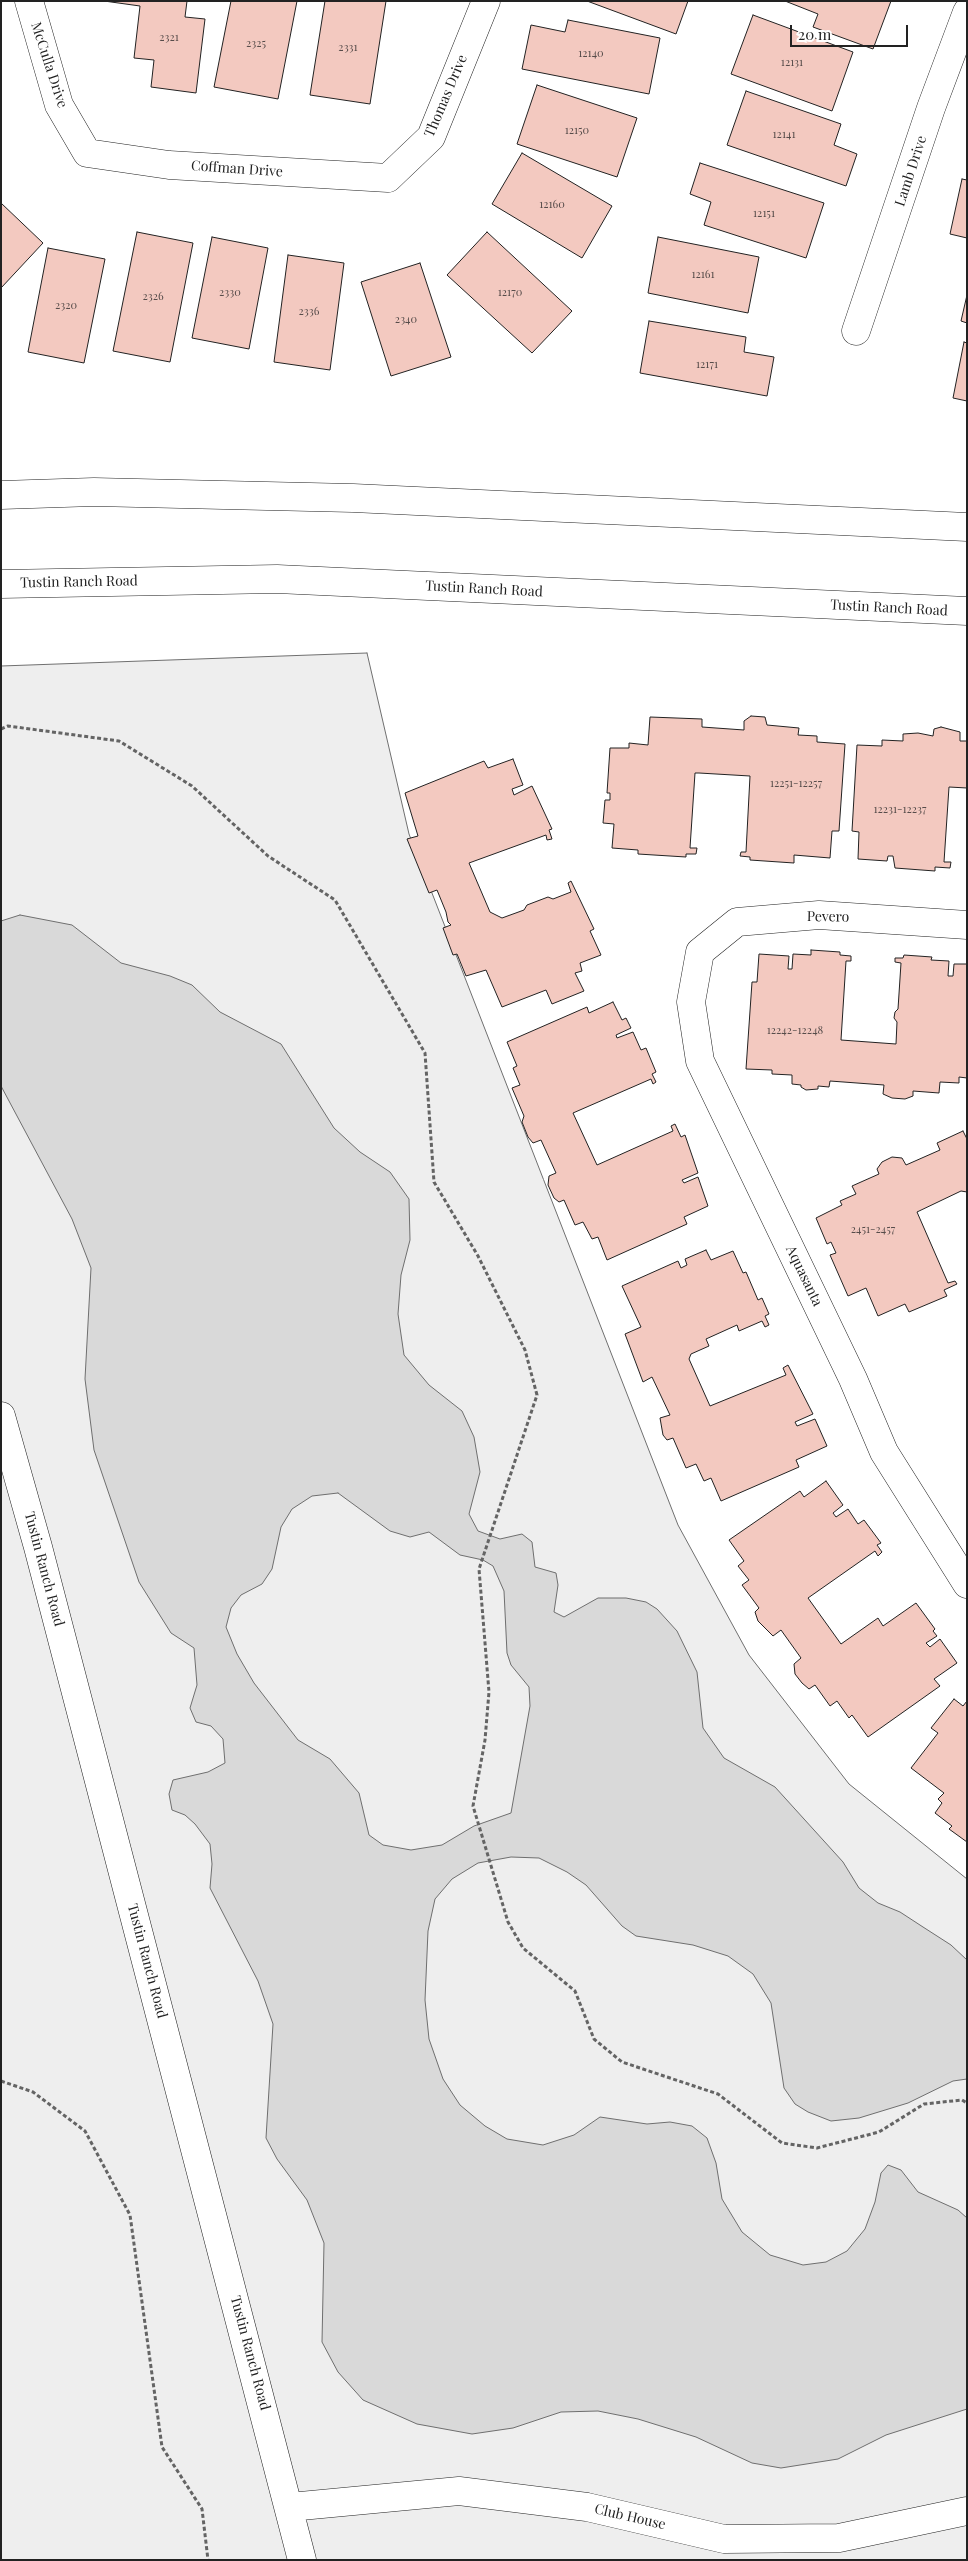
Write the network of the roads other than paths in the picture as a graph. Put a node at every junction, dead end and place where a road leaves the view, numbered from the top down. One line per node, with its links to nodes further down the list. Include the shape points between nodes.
1 (29, 1): 4 (street, McCulla Drive, via 59,105)
2 (486, 1): 5 (street, Thomas Drive, via 431,137)
3 (967, 12): 6 (street, Lamb Drive)
4 (87, 153): 5 (street, Coffman Drive, via 169,164)
5 (388, 178)
6 (856, 331)
7 (1, 495): 8 (street, via 94,492 353,498)
8 (967, 526)
9 (1, 584): 10 (street, Tustin Ranch Road, via 277,579)
10 (967, 611)
11 (967, 926): 12 (street, Pevero, via 818,915 737,922)
12 (700, 952): 14 (street, Aquasanta, via 691,1002 700,1061 854,1379 884,1452)
13 (1, 1416): 15 (street, Tustin Ranch Road, via 41,1556)
14 (967, 1584)
15 (290, 2507): 16 (street, Club House, via 459,2491 588,2508 724,2539 839,2538); 17 (street, Tustin Ranch Road)
16 (967, 2511)
17 (302, 2560)

